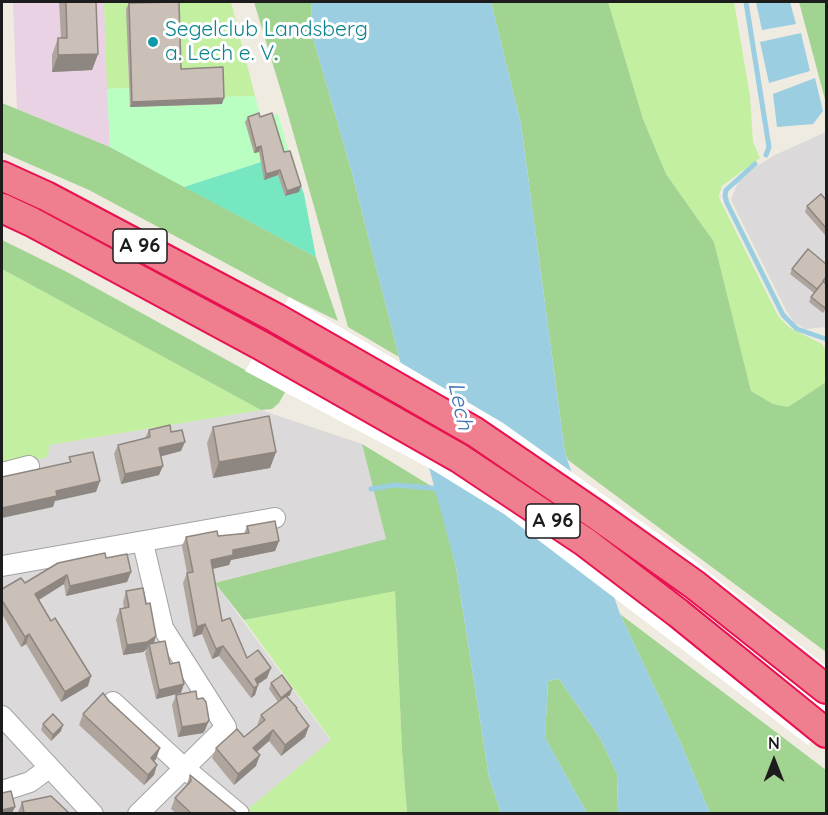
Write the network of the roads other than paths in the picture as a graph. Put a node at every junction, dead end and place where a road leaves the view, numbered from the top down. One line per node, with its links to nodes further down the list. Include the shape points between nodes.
1 (2, 176): 8 (highway, A 96, via 276,318 475,432 694,585)
2 (2, 208): 11 (highway, A 96, via 260,345 459,458 585,542)
3 (28, 466): 4 (street)
4 (2, 473)
5 (275, 518): 6 (street)
6 (143, 543): 7 (street); 12 (street, via 163,628 225,727)
7 (2, 566)
8 (826, 689)
9 (113, 702): 12 (street)
10 (2, 716): 13 (street)
11 (825, 731)
12 (183, 767): 16 (street); 17 (street)
13 (49, 768): 14 (street, via 30,782); 15 (street)
14 (2, 790)
15 (93, 813)
16 (138, 813)
17 (239, 813)

